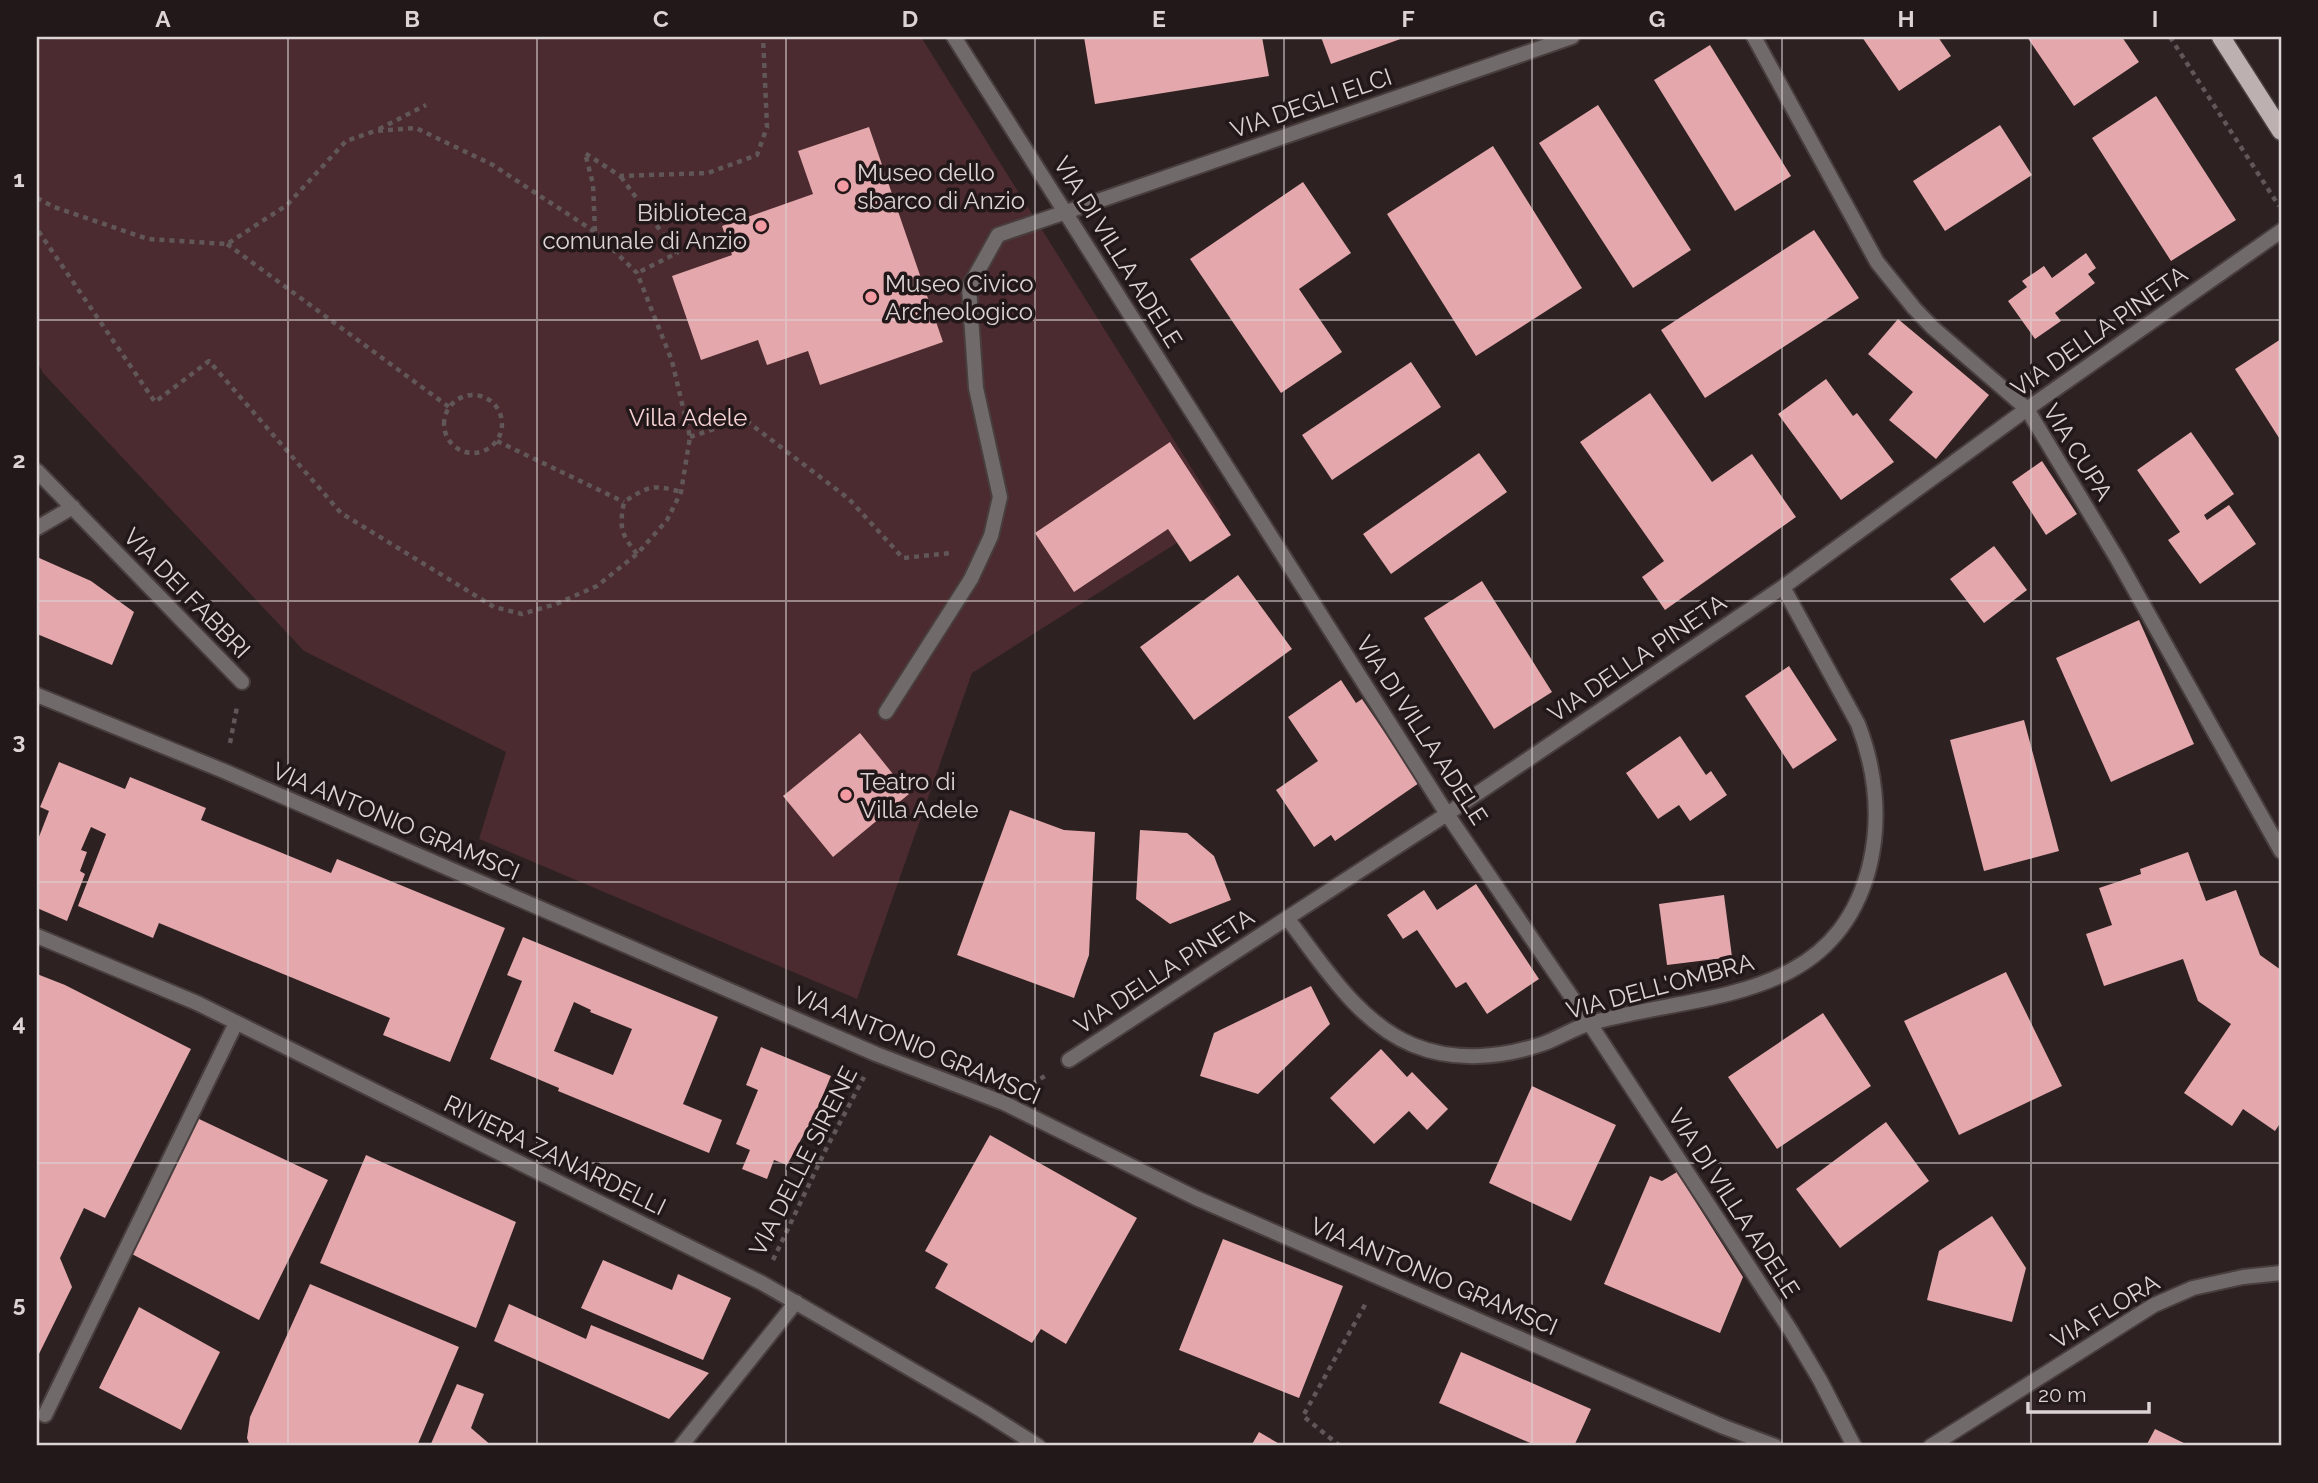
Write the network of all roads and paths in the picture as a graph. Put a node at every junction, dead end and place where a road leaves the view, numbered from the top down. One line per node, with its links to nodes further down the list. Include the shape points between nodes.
1 (763, 37): 10 (path, via 767,127 757,155 708,173)
2 (954, 37): 13 (street, VIA DI VILLA ADELE)
3 (1572, 37): 13 (street, VIA DEGLI ELCI)
4 (1754, 37): 20 (street, VIA CUPA, via 1877,262 1923,317)
5 (2170, 37): 12 (path)
6 (2221, 37): 9 (main road)
7 (426, 105): 8 (path)
8 (375, 131): 16 (path, via 415,128 493,165); 17 (path, via 346,141 287,205)
9 (2281, 131)
10 (620, 176): 16 (path, via 585,153 593,184); 18 (path, via 677,253)
11 (37, 198): 17 (path, via 148,239)
12 (2281, 210)
13 (1066, 212): 28 (street, VIA DEGLI ELCI, via 998,235 969,288 976,388 1000,497); 35 (street, VIA DI VILLA ADELE)
14 (37, 229): 29 (path, via 155,402 209,361 341,513 494,607 522,614 556,604 597,586)
15 (2281, 231): 20 (street, VIA DELLA PINETA)
16 (595, 232): 18 (path)
17 (227, 244): 19 (path)
18 (637, 273): 21 (path, via 672,361)
19 (449, 407): 22 (path, via 469,395 491,400 502,420); 22 (path, via 444,429 459,450 479,453)
20 (2027, 410): 30 (street, VIA DELLA PINETA); 36 (street, VIA CUPA, via 2118,560)
21 (690, 437): 24 (path); 28 (path, via 744,419 849,499 903,558 960,553)
22 (497, 441): 25 (path)
23 (37, 471): 26 (street, VIA DEI FABBRI)
24 (681, 492): 25 (path, via 659,485); 29 (path, via 667,520)
25 (624, 502): 29 (path, via 623,537)
26 (73, 507): 27 (street); 31 (street, VIA DEI FABBRI)
27 (37, 528)
28 (991, 536): 33 (street, VIA DEGLI ELCI, via 971,579)
29 (637, 554)
30 (1783, 587): 35 (street, VIA DELLA PINETA); 40 (street, VIA DELL'OMBRA, via 1848,702 1869,757 1876,818 1866,882 1856,905 1837,934 1800,966 1779,976 1721,997)
31 (242, 682): 34 (path, VIA DEI FABBRI)
32 (37, 695): 34 (street, VIA ANTONIO GRAMSCI)
33 (886, 712)
34 (224, 771): 41 (street, VIA ANTONIO GRAMSCI)
35 (1447, 814): 37 (street, VIA DELLA PINETA); 40 (street, VIA DI VILLA ADELE)
36 (2281, 851)
37 (1287, 918): 40 (street, VIA DELL'OMBRA, via 1358,1006 1411,1044 1482,1057 1542,1044); 42 (street, VIA DELLA PINETA)
38 (37, 936): 39 (street, RIVIERA ZANARDELLI)
39 (236, 1023): 46 (street, RIVIERA ZANARDELLI); 48 (street)
40 (1590, 1024): 53 (street, VIA DI VILLA ADELE, via 1806,1354)
41 (876, 1054): 43 (street, VIA ANTONIO GRAMSCI); 46 (path, VIA DELLE SIRENE)
42 (1069, 1060): 43 (path, VIA DELLA PINETA)
43 (1004, 1103): 45 (street, VIA ANTONIO GRAMSCI, via 1196,1198)
44 (2281, 1273): 54 (street, VIA FLORA, via 2193,1287 2154,1305)
45 (1381, 1277): 51 (path, via 1303,1416); 52 (street, VIA ANTONIO GRAMSCI)
46 (762, 1283): 47 (street, RIVIERA ZANARDELLI)
47 (796, 1301): 49 (street); 50 (street, RIVIERA ZANARDELLI)
48 (45, 1415)
49 (681, 1446)
50 (1038, 1446)
51 (1340, 1446)
52 (1774, 1446)
53 (1854, 1446)
54 (1931, 1446)

